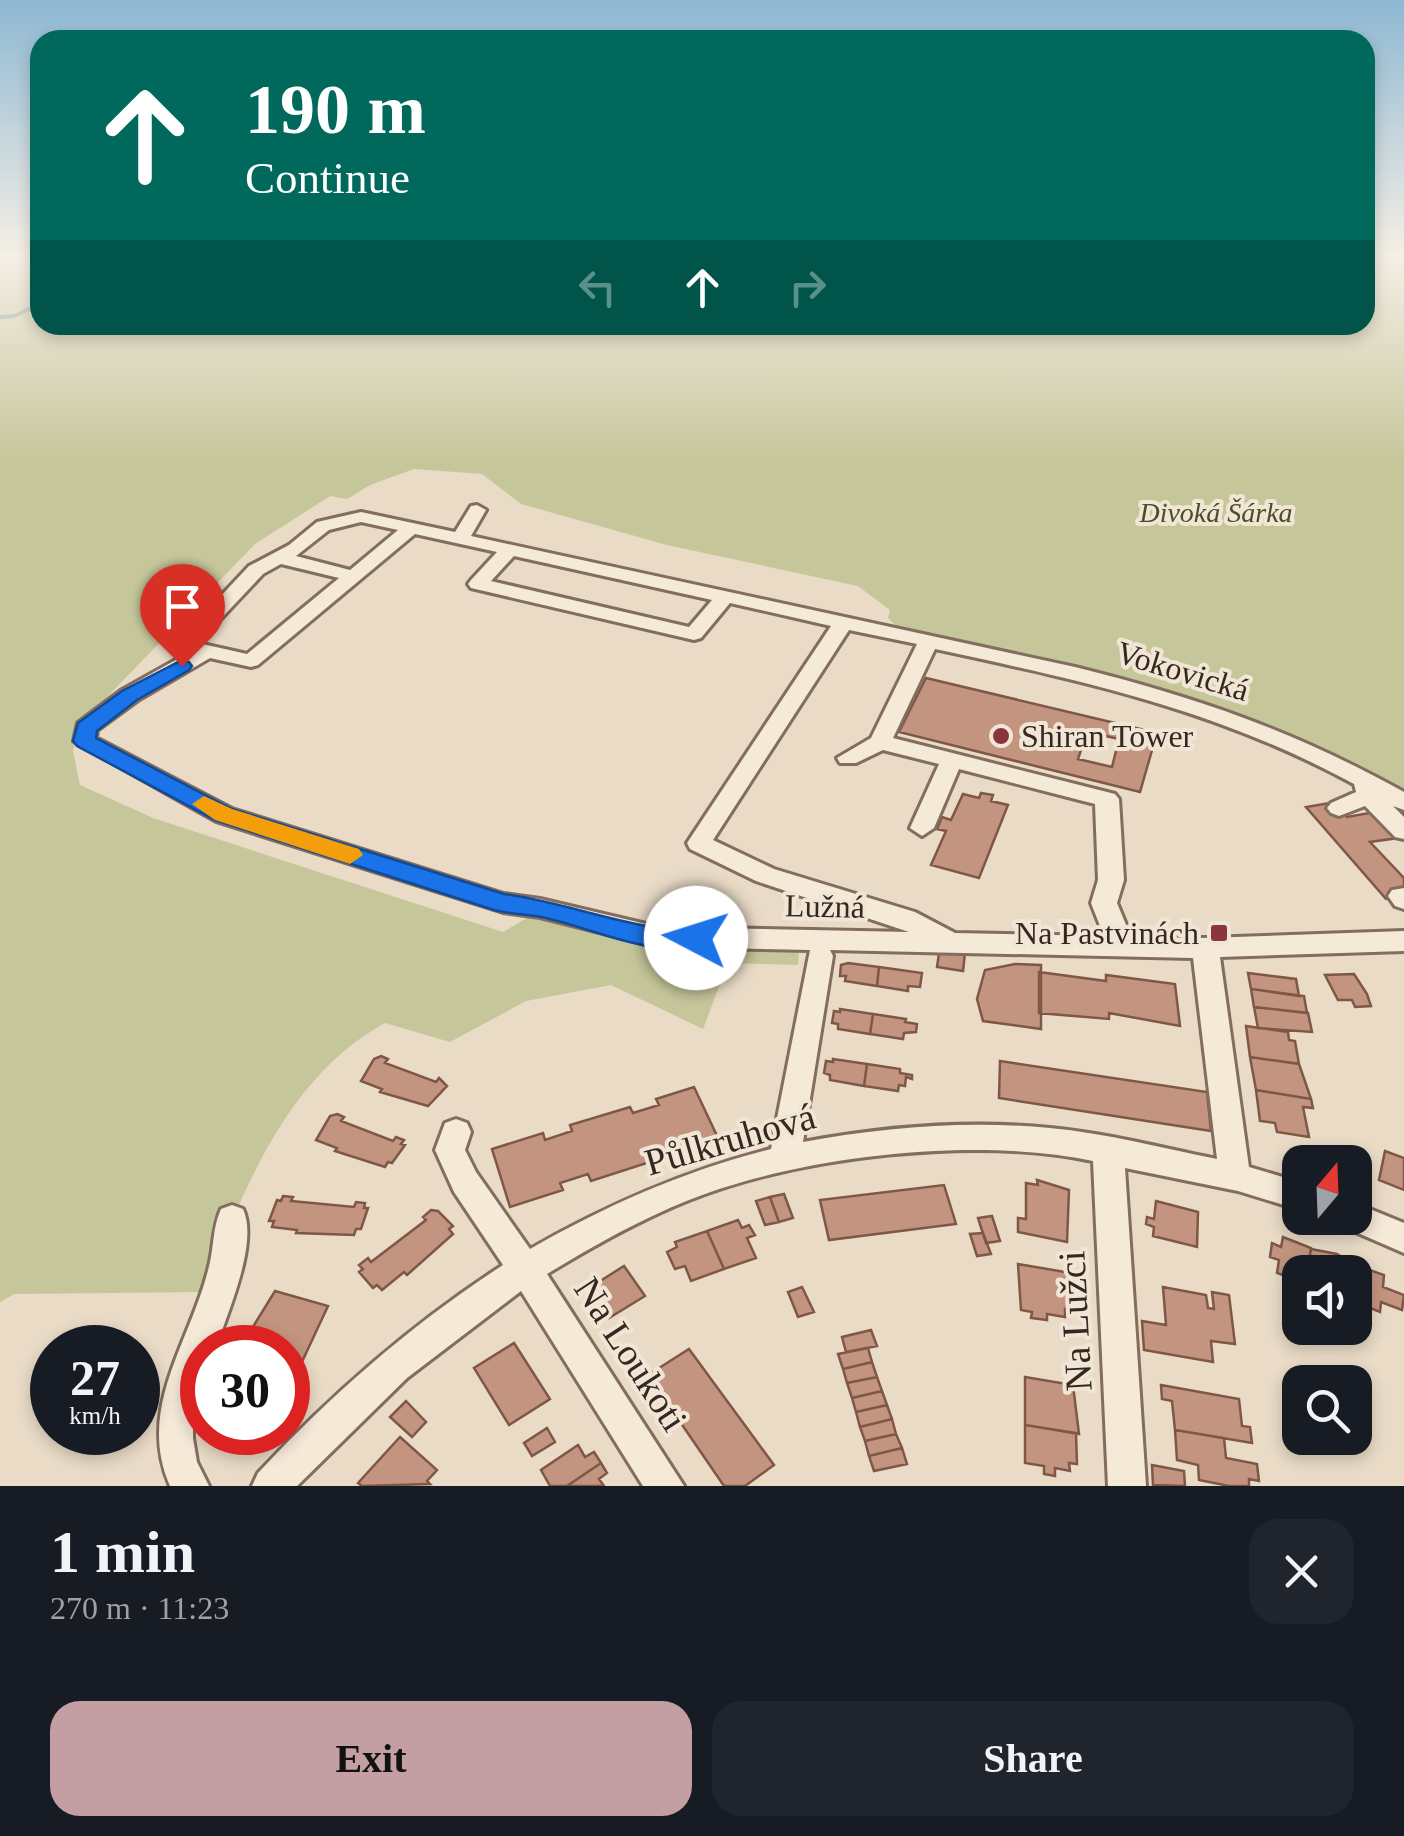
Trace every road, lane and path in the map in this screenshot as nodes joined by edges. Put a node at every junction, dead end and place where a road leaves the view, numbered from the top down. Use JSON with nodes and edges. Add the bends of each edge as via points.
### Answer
{"nodes":[{"id":1,"x":477,"y":510,"type":"dead end"},
{"id":2,"x":412,"y":528,"type":"junction"},
{"id":3,"x":461,"y":538,"type":"junction"},
{"id":4,"x":510,"y":548,"type":"junction"},
{"id":5,"x":279,"y":558,"type":"junction"},
{"id":6,"x":353,"y":576,"type":"junction"},
{"id":7,"x":725,"y":597,"type":"junction"},
{"id":8,"x":844,"y":622,"type":"junction"},
{"id":9,"x":928,"y":642,"type":"junction"},
{"id":10,"x":207,"y":652,"type":"junction"},
{"id":11,"x":880,"y":742,"type":"junction"},
{"id":12,"x":848,"y":758,"type":"dead end"},
{"id":13,"x":952,"y":760,"type":"junction"},
{"id":14,"x":1358,"y":800,"type":"junction"},
{"id":15,"x":1404,"y":802,"type":"edge"},
{"id":16,"x":922,"y":828,"type":"dead end"},
{"id":17,"x":1404,"y":831,"type":"edge"},
{"id":18,"x":1404,"y":941,"type":"edge"},
{"id":19,"x":953,"y":944,"type":"junction"},
{"id":20,"x":1122,"y":948,"type":"junction"},
{"id":21,"x":1205,"y":948,"type":"junction"},
{"id":22,"x":820,"y":956,"type":"dead end"},
{"id":23,"x":456,"y":1132,"type":"dead end"},
{"id":24,"x":1108,"y":1152,"type":"junction"},
{"id":25,"x":784,"y":1161,"type":"junction"},
{"id":26,"x":1235,"y":1177,"type":"junction"},
{"id":27,"x":1282,"y":1191,"type":"edge"},
{"id":28,"x":232,"y":1219,"type":"dead end"},
{"id":29,"x":1372,"y":1224,"type":"edge"},
{"id":30,"x":1404,"y":1238,"type":"edge"},
{"id":31,"x":526,"y":1268,"type":"junction"},
{"id":32,"x":190,"y":1486,"type":"edge"},
{"id":33,"x":271,"y":1486,"type":"edge"},
{"id":34,"x":665,"y":1486,"type":"edge"},
{"id":35,"x":1127,"y":1486,"type":"edge"}],
"edges":[{"from":1,"to":3,"type":"street"},
{"from":2,"to":3,"type":"street","name":"Vokovická"},
{"from":2,"to":5,"type":"street","name":"Vokovická","via":[[341,519]]},
{"from":2,"to":6,"type":"street"},
{"from":3,"to":4,"type":"street","name":"Vokovická"},
{"from":4,"to":7,"type":"street","name":"Vokovická"},
{"from":4,"to":7,"type":"street","via":[[478,584],[694,634]]},
{"from":5,"to":6,"type":"street"},
{"from":5,"to":10,"type":"street","name":"Vokovická","via":[[256,570],[184,646]]},
{"from":6,"to":10,"type":"street","via":[[251,661]]},
{"from":7,"to":8,"type":"street","name":"Vokovická"},
{"from":8,"to":9,"type":"street","name":"Vokovická"},
{"from":8,"to":19,"type":"street","via":[[699,843],[765,875],[906,920]]},
{"from":9,"to":11,"type":"street"},
{"from":9,"to":14,"type":"street","name":"Vokovická","via":[[1244,722]]},
{"from":10,"to":19,"type":"street","name":"Lužná","via":[[132,687],[86,728],[85,741],[224,815],[503,903],[659,938]]},
{"from":11,"to":12,"type":"street"},
{"from":11,"to":13,"type":"street"},
{"from":13,"to":16,"type":"street"},
{"from":13,"to":20,"type":"street","via":[[1107,800],[1111,880],[1104,903]]},
{"from":14,"to":15,"type":"street","name":"Vokovická"},
{"from":14,"to":17,"type":"street"},
{"from":18,"to":21,"type":"street","name":"Lužná"},
{"from":19,"to":20,"type":"street","name":"Lužná"},
{"from":20,"to":21,"type":"street","name":"Lužná"},
{"from":21,"to":26,"type":"street"},
{"from":22,"to":25,"type":"street"},
{"from":23,"to":31,"type":"street","name":"Na Loukoti","via":[[450,1150],[465,1182]]},
{"from":24,"to":25,"type":"street","name":"Půlkruhová","via":[[1046,1140],[948,1138],[853,1146]]},
{"from":24,"to":26,"type":"street","name":"Půlkruhová"},
{"from":24,"to":35,"type":"street","name":"Na Lužci"},
{"from":25,"to":31,"type":"street","name":"Půlkruhová","via":[[704,1181],[636,1208]]},
{"from":26,"to":27,"type":"street","name":"Půlkruhová"},
{"from":28,"to":32,"type":"street","via":[[226,1263],[175,1419],[179,1468]]},
{"from":29,"to":30,"type":"street"},
{"from":31,"to":33,"type":"street","name":"Půlkruhová","via":[[398,1365]]},
{"from":31,"to":34,"type":"street","name":"Na Loukoti"}]}
